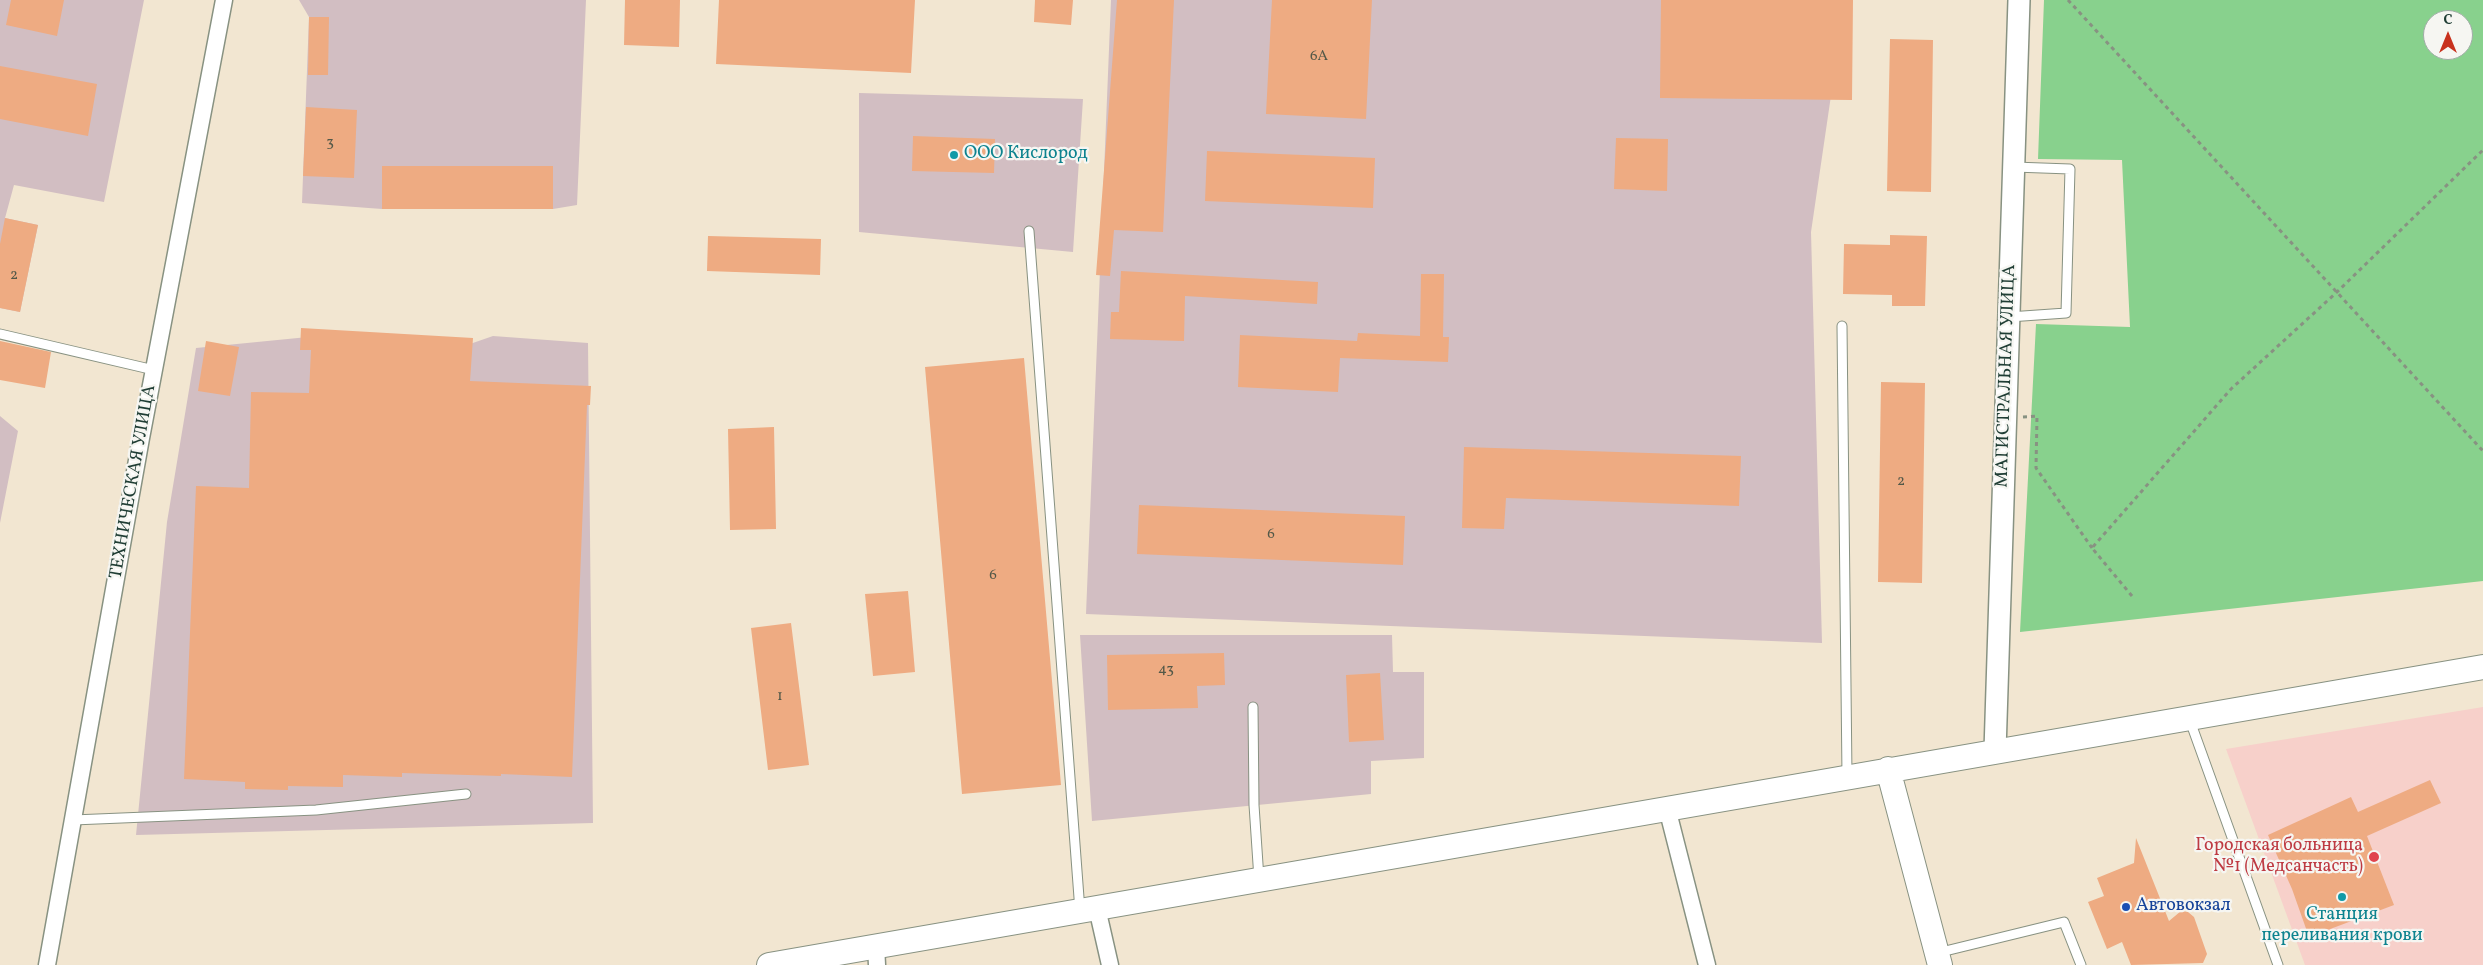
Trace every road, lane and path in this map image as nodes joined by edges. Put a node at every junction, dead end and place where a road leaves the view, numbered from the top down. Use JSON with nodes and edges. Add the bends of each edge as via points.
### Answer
{"nodes":[{"id":1,"x":224,"y":0,"type":"edge"},
{"id":2,"x":2019,"y":0,"type":"edge"},
{"id":3,"x":2068,"y":0,"type":"edge"},
{"id":4,"x":2483,"y":150,"type":"edge"},
{"id":5,"x":2014,"y":167,"type":"junction"},
{"id":6,"x":1029,"y":230,"type":"dead end"},
{"id":7,"x":2337,"y":292,"type":"junction"},
{"id":8,"x":2009,"y":317,"type":"junction"},
{"id":9,"x":1842,"y":326,"type":"dead end"},
{"id":10,"x":0,"y":334,"type":"edge"},
{"id":11,"x":154,"y":370,"type":"junction"},
{"id":12,"x":2005,"y":419,"type":"junction"},
{"id":13,"x":2483,"y":451,"type":"edge"},
{"id":14,"x":2092,"y":548,"type":"junction"},
{"id":15,"x":2132,"y":596,"type":"dead end"},
{"id":16,"x":2483,"y":667,"type":"edge"},
{"id":17,"x":1253,"y":707,"type":"dead end"},
{"id":18,"x":2189,"y":718,"type":"junction"},
{"id":19,"x":1995,"y":751,"type":"junction"},
{"id":20,"x":1888,"y":769,"type":"junction"},
{"id":21,"x":1848,"y":776,"type":"junction"},
{"id":22,"x":466,"y":794,"type":"dead end"},
{"id":23,"x":1667,"y":808,"type":"junction"},
{"id":24,"x":73,"y":820,"type":"junction"},
{"id":25,"x":1259,"y":879,"type":"junction"},
{"id":26,"x":1088,"y":909,"type":"junction"},
{"id":27,"x":877,"y":956,"type":"edge"},
{"id":28,"x":1939,"y":959,"type":"edge"},
{"id":29,"x":47,"y":965,"type":"edge"},
{"id":30,"x":769,"y":965,"type":"edge"},
{"id":31,"x":1110,"y":965,"type":"edge"},
{"id":32,"x":1707,"y":965,"type":"edge"},
{"id":33,"x":2081,"y":965,"type":"edge"},
{"id":34,"x":2278,"y":965,"type":"edge"}],
"edges":[{"from":1,"to":11,"type":"street","name":"ТЕХНИЧЕСКАЯ УЛИЦА"},
{"from":2,"to":5,"type":"street","name":"МАГИСТРАЛЬНАЯ УЛИЦА"},
{"from":3,"to":7,"type":"path"},
{"from":4,"to":7,"type":"path"},
{"from":5,"to":8,"type":"street","name":"МАГИСТРАЛЬНАЯ УЛИЦА"},
{"from":5,"to":8,"type":"lane","via":[[2070,168],[2066,312]]},
{"from":6,"to":26,"type":"lane"},
{"from":7,"to":13,"type":"path"},
{"from":7,"to":14,"type":"path","via":[[2231,389]]},
{"from":8,"to":12,"type":"street","name":"МАГИСТРАЛЬНАЯ УЛИЦА"},
{"from":9,"to":21,"type":"lane"},
{"from":10,"to":11,"type":"lane"},
{"from":11,"to":24,"type":"street","name":"ТЕХНИЧЕСКАЯ УЛИЦА"},
{"from":12,"to":14,"type":"path","via":[[2038,416],[2036,468]]},
{"from":12,"to":19,"type":"street","name":"МАГИСТРАЛЬНАЯ УЛИЦА"},
{"from":14,"to":15,"type":"path"},
{"from":16,"to":18,"type":"main road"},
{"from":17,"to":25,"type":"lane"},
{"from":18,"to":19,"type":"main road"},
{"from":18,"to":34,"type":"lane"},
{"from":19,"to":20,"type":"main road"},
{"from":20,"to":21,"type":"main road"},
{"from":20,"to":28,"type":"main road"},
{"from":21,"to":23,"type":"main road"},
{"from":22,"to":24,"type":"lane","via":[[316,810]]},
{"from":23,"to":25,"type":"main road"},
{"from":23,"to":32,"type":"street"},
{"from":24,"to":29,"type":"street","name":"ТЕХНИЧЕСКАЯ УЛИЦА"},
{"from":25,"to":26,"type":"main road"},
{"from":26,"to":27,"type":"main road"},
{"from":26,"to":31,"type":"street"},
{"from":27,"to":30,"type":"main road"},
{"from":28,"to":33,"type":"lane","via":[[2064,922]]}]}
